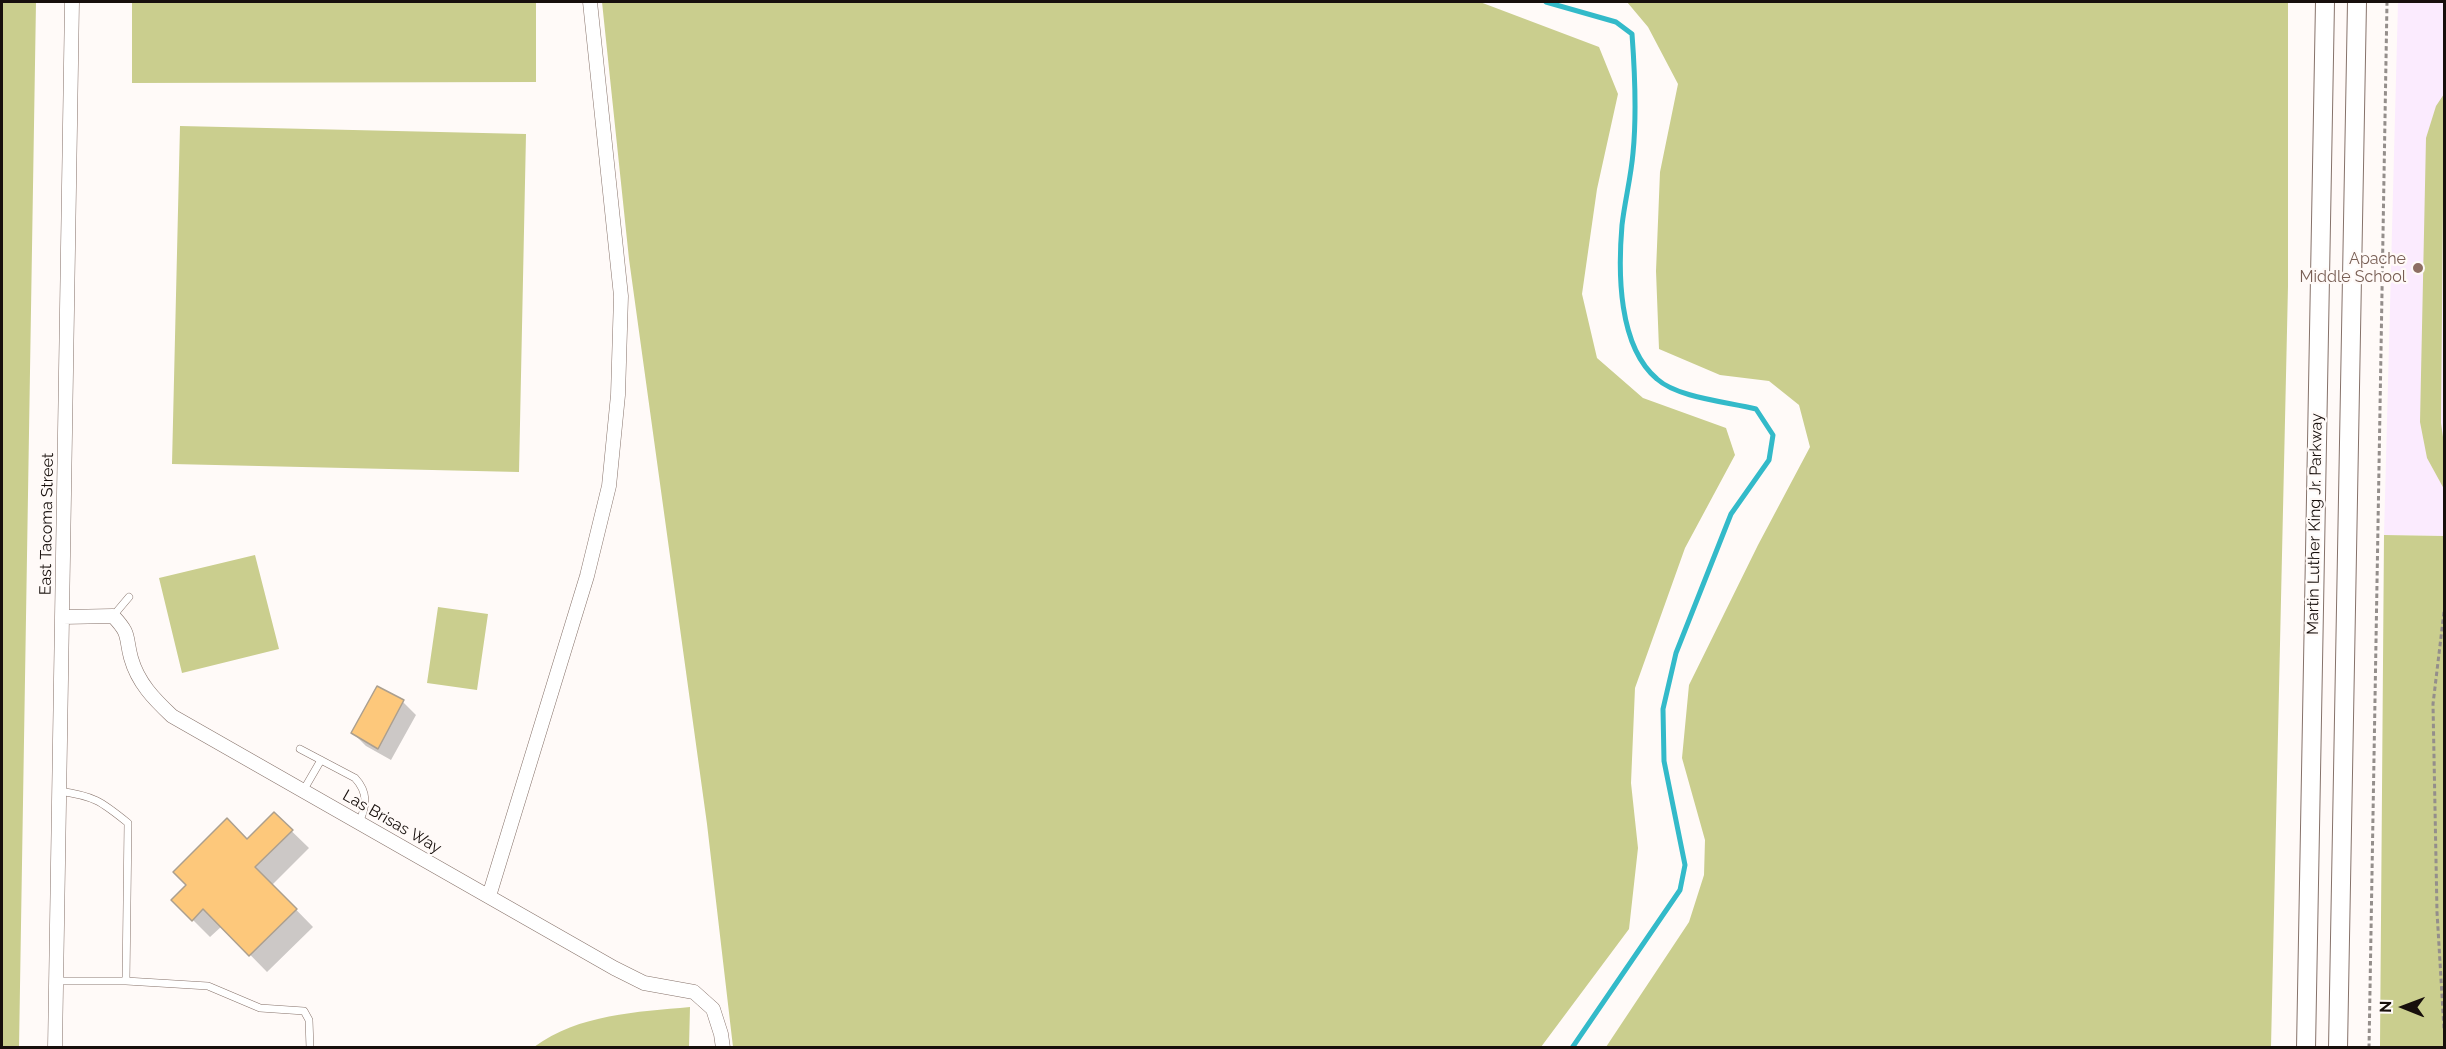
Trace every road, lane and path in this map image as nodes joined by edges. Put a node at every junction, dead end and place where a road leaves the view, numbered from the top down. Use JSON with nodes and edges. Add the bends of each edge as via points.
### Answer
{"nodes":[{"id":1,"x":72,"y":2,"type":"edge"},
{"id":2,"x":590,"y":2,"type":"edge"},
{"id":3,"x":2325,"y":2,"type":"edge"},
{"id":4,"x":2357,"y":2,"type":"edge"},
{"id":5,"x":2387,"y":2,"type":"edge"},
{"id":6,"x":129,"y":597,"type":"dead end"},
{"id":7,"x":2445,"y":612,"type":"edge"},
{"id":8,"x":113,"y":616,"type":"junction"},
{"id":9,"x":63,"y":617,"type":"junction"},
{"id":10,"x":300,"y":749,"type":"dead end"},
{"id":11,"x":321,"y":760,"type":"junction"},
{"id":12,"x":58,"y":790,"type":"junction"},
{"id":13,"x":303,"y":790,"type":"junction"},
{"id":14,"x":359,"y":822,"type":"junction"},
{"id":15,"x":489,"y":896,"type":"junction"},
{"id":16,"x":56,"y":981,"type":"junction"},
{"id":17,"x":126,"y":981,"type":"junction"},
{"id":18,"x":2445,"y":1029,"type":"edge"},
{"id":19,"x":55,"y":1047,"type":"edge"},
{"id":20,"x":310,"y":1047,"type":"edge"},
{"id":21,"x":723,"y":1047,"type":"edge"},
{"id":22,"x":2306,"y":1047,"type":"edge"},
{"id":23,"x":2338,"y":1047,"type":"edge"},
{"id":24,"x":2370,"y":1047,"type":"edge"}],
"edges":[{"from":1,"to":9,"type":"street","name":"East Tacoma Street"},
{"from":2,"to":15,"type":"street","via":[[621,296],[618,395],[609,486],[587,576]]},
{"from":3,"to":22,"type":"street","name":"Martin Luther King Jr. Parkway"},
{"from":4,"to":23,"type":"street","name":"Martin Luther King Jr. Parkway"},
{"from":5,"to":24,"type":"path"},
{"from":6,"to":8,"type":"lane"},
{"from":7,"to":18,"type":"path","via":[[2433,704],[2437,912]]},
{"from":8,"to":9,"type":"street"},
{"from":8,"to":13,"type":"street","name":"Las Brisas Way","via":[[126,630],[132,660],[147,692],[172,716]]},
{"from":9,"to":12,"type":"street","name":"East Tacoma Street"},
{"from":10,"to":11,"type":"lane"},
{"from":11,"to":13,"type":"lane"},
{"from":11,"to":14,"type":"lane","via":[[361,785],[366,803]]},
{"from":12,"to":16,"type":"street","name":"East Tacoma Street"},
{"from":12,"to":17,"type":"lane","via":[[101,801],[128,823]]},
{"from":13,"to":14,"type":"street","name":"Las Brisas Way"},
{"from":14,"to":15,"type":"street","name":"Las Brisas Way"},
{"from":15,"to":21,"type":"street","name":"Las Brisas Way","via":[[644,983],[694,992],[713,1009]]},
{"from":16,"to":17,"type":"lane"},
{"from":16,"to":19,"type":"street","name":"East Tacoma Street"},
{"from":17,"to":20,"type":"lane","via":[[208,986],[260,1008],[304,1011],[309,1020]]}]}
